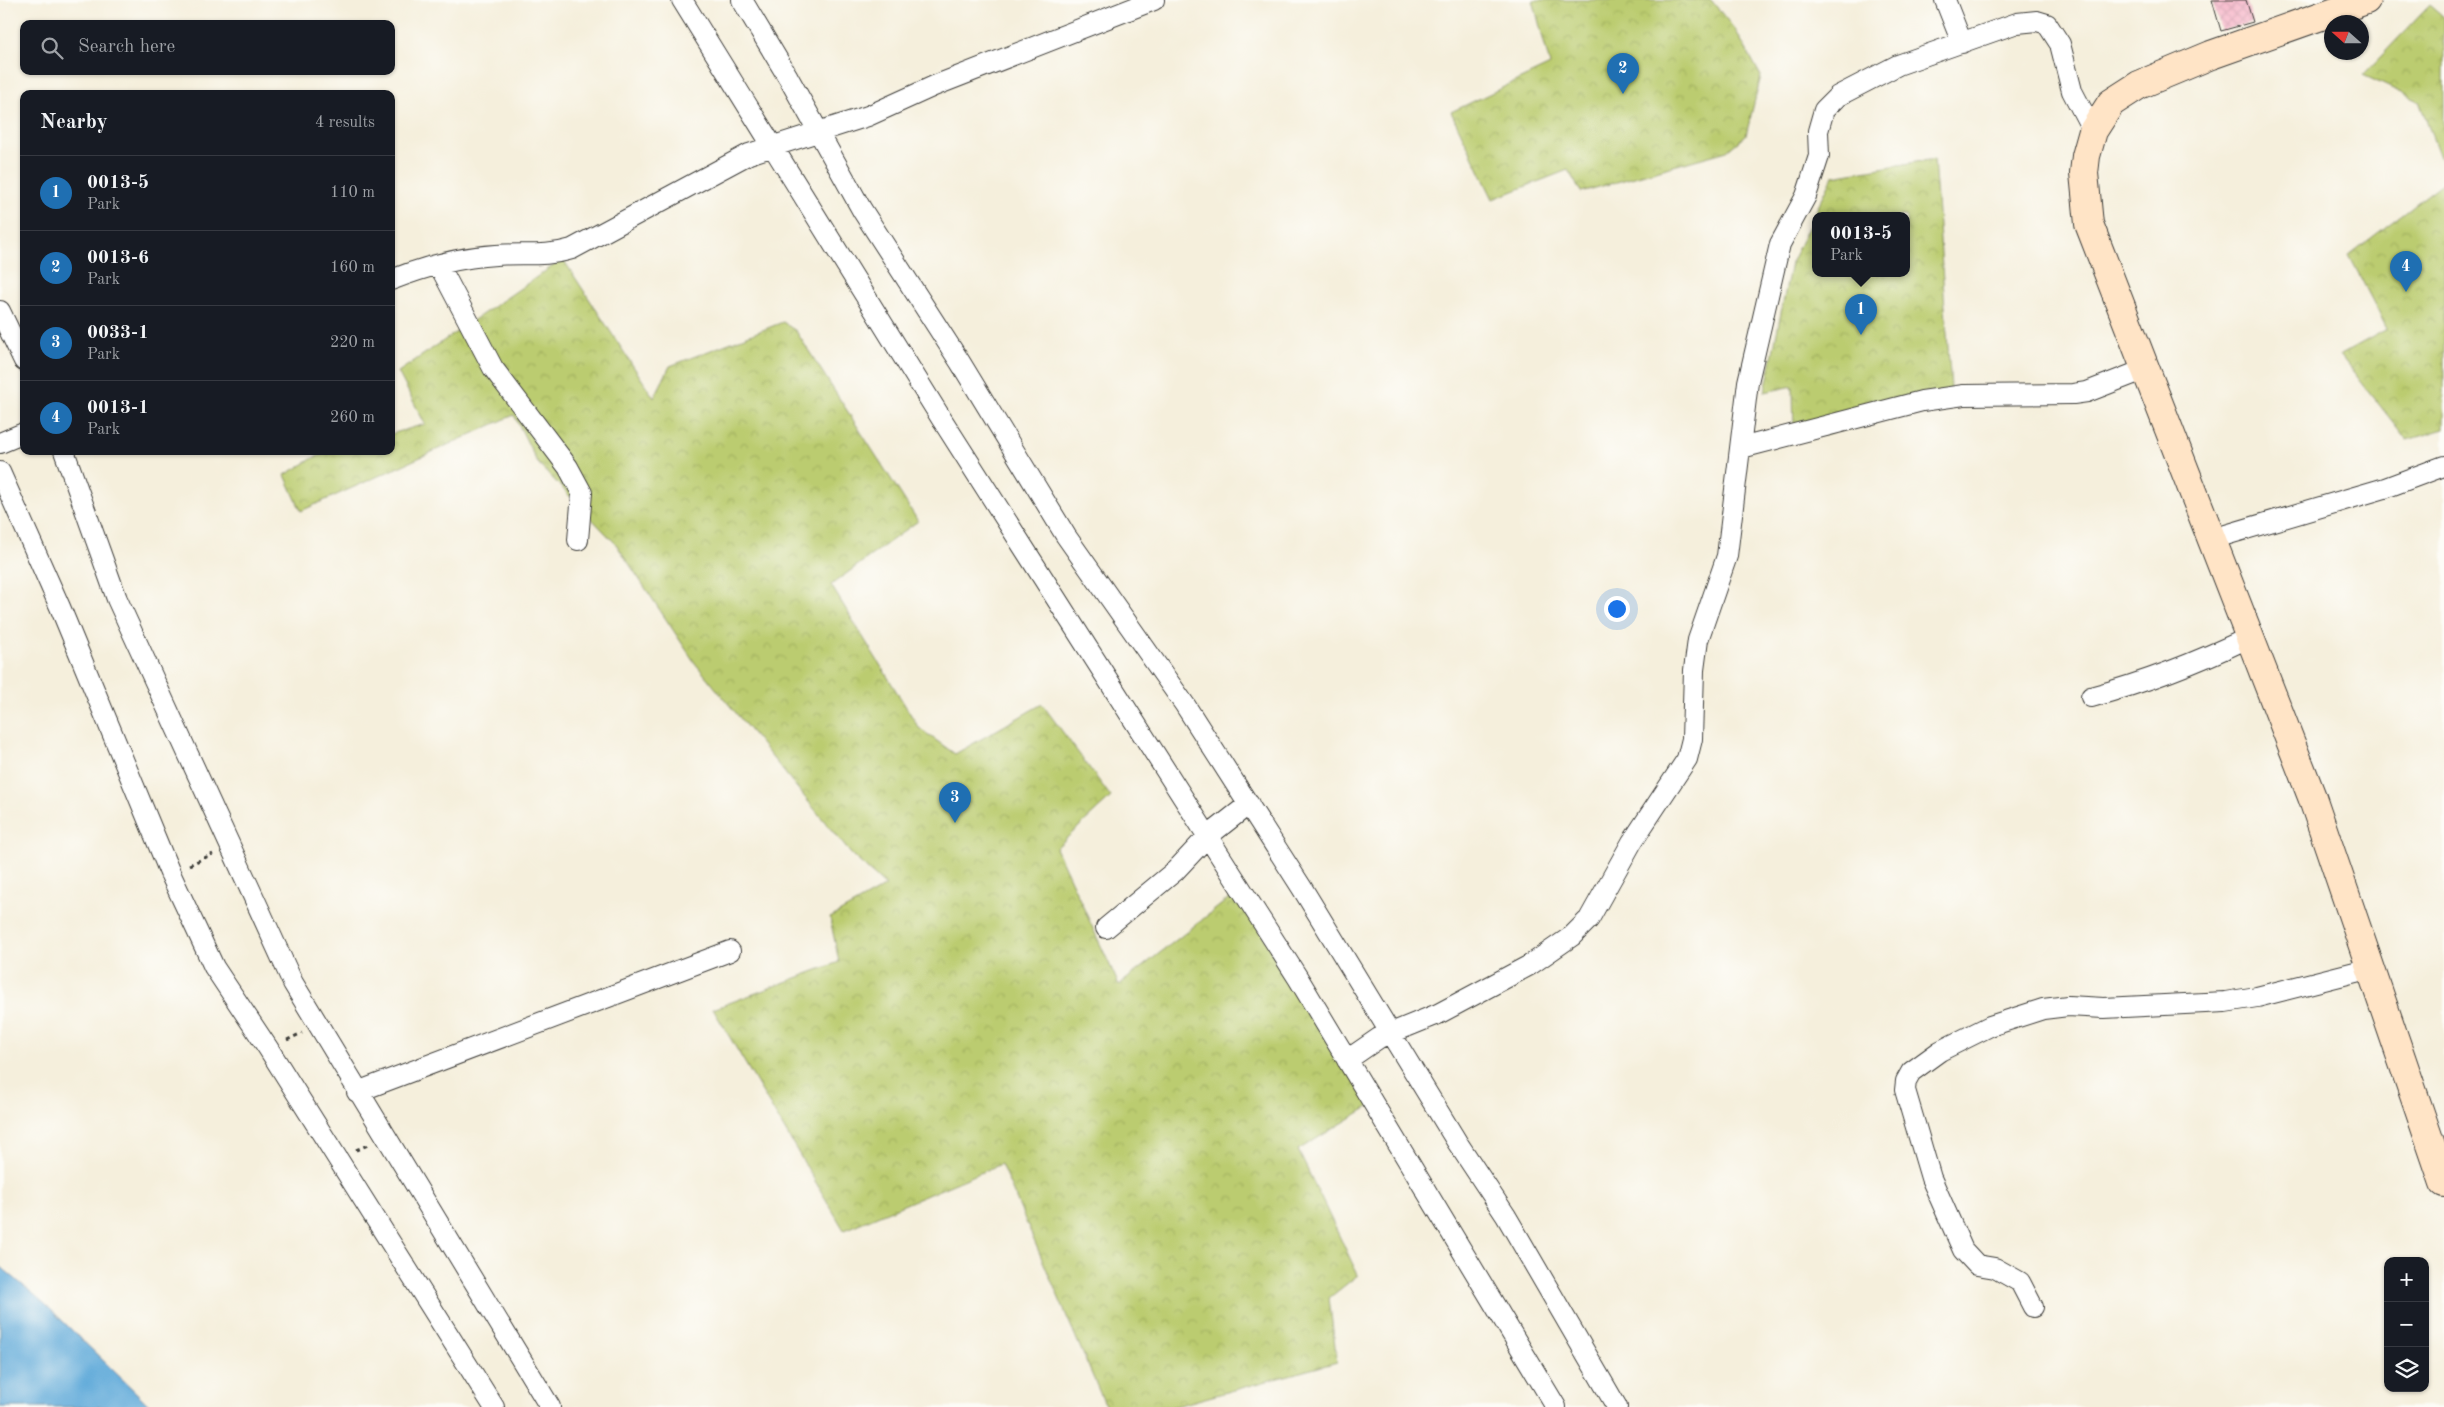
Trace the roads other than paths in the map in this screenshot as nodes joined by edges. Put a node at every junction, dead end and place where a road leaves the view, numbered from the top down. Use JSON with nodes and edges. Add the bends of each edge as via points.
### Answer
{"nodes":[{"id":1,"x":682,"y":0,"type":"edge"},
{"id":2,"x":742,"y":0,"type":"edge"},
{"id":3,"x":1154,"y":0,"type":"edge"},
{"id":4,"x":1945,"y":0,"type":"edge"},
{"id":5,"x":2366,"y":0,"type":"edge"},
{"id":6,"x":1962,"y":43,"type":"junction"},
{"id":7,"x":2093,"y":131,"type":"junction"},
{"id":8,"x":818,"y":132,"type":"junction"},
{"id":9,"x":771,"y":146,"type":"junction"},
{"id":10,"x":439,"y":265,"type":"junction"},
{"id":11,"x":395,"y":278,"type":"edge"},
{"id":12,"x":0,"y":311,"type":"edge"},
{"id":13,"x":20,"y":353,"type":"edge"},
{"id":14,"x":2146,"y":369,"type":"junction"},
{"id":15,"x":20,"y":435,"type":"edge"},
{"id":16,"x":2,"y":442,"type":"edge"},
{"id":17,"x":1741,"y":448,"type":"junction"},
{"id":18,"x":65,"y":455,"type":"edge"},
{"id":19,"x":2444,"y":466,"type":"edge"},
{"id":20,"x":0,"y":472,"type":"edge"},
{"id":21,"x":2212,"y":539,"type":"junction"},
{"id":22,"x":578,"y":540,"type":"dead end"},
{"id":23,"x":2250,"y":637,"type":"junction"},
{"id":24,"x":2091,"y":697,"type":"dead end"},
{"id":25,"x":1249,"y":804,"type":"junction"},
{"id":26,"x":1207,"y":837,"type":"junction"},
{"id":27,"x":1106,"y":928,"type":"dead end"},
{"id":28,"x":730,"y":951,"type":"dead end"},
{"id":29,"x":2370,"y":968,"type":"junction"},
{"id":30,"x":1385,"y":1036,"type":"junction"},
{"id":31,"x":1351,"y":1057,"type":"junction"},
{"id":32,"x":357,"y":1092,"type":"junction"},
{"id":33,"x":2444,"y":1183,"type":"edge"},
{"id":34,"x":2033,"y":1307,"type":"dead end"},
{"id":35,"x":494,"y":1407,"type":"edge"},
{"id":36,"x":550,"y":1407,"type":"edge"},
{"id":37,"x":1556,"y":1407,"type":"edge"},
{"id":38,"x":1617,"y":1407,"type":"edge"}],
"edges":[{"from":1,"to":9,"type":"street"},
{"from":2,"to":8,"type":"street"},
{"from":3,"to":8,"type":"street","via":[[934,86],[868,116]]},
{"from":4,"to":6,"type":"street"},
{"from":5,"to":7,"type":"main road","via":[[2211,55],[2139,85],[2111,103]]},
{"from":6,"to":7,"type":"street","via":[[2017,23],[2037,21],[2047,24],[2060,44],[2072,91]]},
{"from":6,"to":17,"type":"street","via":[[1898,65],[1838,96],[1824,110],[1818,131],[1819,156],[1806,196],[1780,244],[1748,382]]},
{"from":7,"to":14,"type":"main road","via":[[2084,173],[2089,224]]},
{"from":8,"to":9,"type":"street"},
{"from":8,"to":25,"type":"street","via":[[862,210],[1066,536],[1185,705]]},
{"from":9,"to":10,"type":"street","via":[[728,164],[572,249],[544,255],[495,255]]},
{"from":9,"to":26,"type":"street"},
{"from":10,"to":11,"type":"street"},
{"from":10,"to":22,"type":"street","via":[[493,368],[568,466],[582,493]]},
{"from":12,"to":13,"type":"street"},
{"from":14,"to":17,"type":"street","via":[[2093,390],[2073,394],[1964,395],[1922,401]]},
{"from":14,"to":21,"type":"main road"},
{"from":15,"to":16,"type":"street"},
{"from":17,"to":30,"type":"street","via":[[1727,556],[1698,640],[1692,739],[1687,759],[1632,842],[1590,919],[1572,936],[1522,970],[1438,1014]]},
{"from":18,"to":32,"type":"street","via":[[116,599],[269,934],[293,983]]},
{"from":19,"to":21,"type":"street","via":[[2385,488]]},
{"from":20,"to":35,"type":"street","via":[[170,873],[214,967]]},
{"from":21,"to":23,"type":"main road"},
{"from":23,"to":24,"type":"street","via":[[2205,659],[2137,685]]},
{"from":23,"to":29,"type":"main road","via":[[2312,797]]},
{"from":25,"to":26,"type":"street"},
{"from":25,"to":30,"type":"street"},
{"from":26,"to":27,"type":"street","via":[[1174,871]]},
{"from":26,"to":31,"type":"street"},
{"from":28,"to":32,"type":"street"},
{"from":29,"to":33,"type":"main road"},
{"from":29,"to":34,"type":"street","via":[[2225,1002],[2043,1009],[1990,1026],[1940,1051],[1911,1072],[1905,1090],[1931,1178],[1963,1250],[1977,1265],[1995,1268],[2020,1282]]},
{"from":30,"to":31,"type":"street"},
{"from":30,"to":38,"type":"street","via":[[1506,1216]]},
{"from":31,"to":37,"type":"street"},
{"from":32,"to":36,"type":"street"}]}
